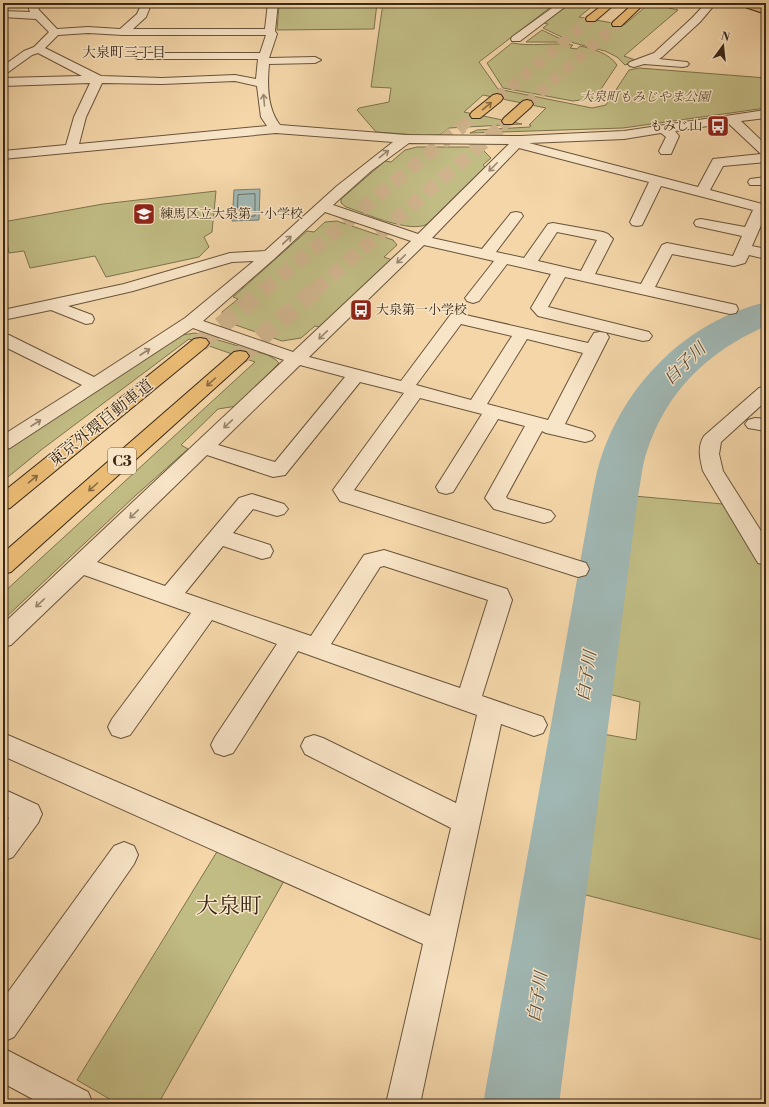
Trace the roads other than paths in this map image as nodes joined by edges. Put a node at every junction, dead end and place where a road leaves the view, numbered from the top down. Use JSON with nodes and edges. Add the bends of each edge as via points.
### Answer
{"nodes":[{"id":1,"x":32,"y":3,"type":"edge"},
{"id":2,"x":273,"y":3,"type":"edge"},
{"id":3,"x":565,"y":3,"type":"edge"},
{"id":4,"x":611,"y":3,"type":"edge"},
{"id":5,"x":640,"y":3,"type":"edge"},
{"id":6,"x":711,"y":3,"type":"edge"},
{"id":7,"x":743,"y":3,"type":"edge"},
{"id":8,"x":147,"y":4,"type":"edge"},
{"id":9,"x":194,"y":4,"type":"edge"},
{"id":10,"x":766,"y":12,"type":"edge"},
{"id":11,"x":3,"y":14,"type":"edge"},
{"id":12,"x":38,"y":16,"type":"junction"},
{"id":13,"x":591,"y":19,"type":"tunnel mouth"},
{"id":14,"x":195,"y":22,"type":"dead end"},
{"id":15,"x":617,"y":24,"type":"tunnel mouth"},
{"id":16,"x":54,"y":32,"type":"junction"},
{"id":17,"x":123,"y":32,"type":"junction"},
{"id":18,"x":270,"y":32,"type":"junction"},
{"id":19,"x":160,"y":33,"type":"junction"},
{"id":20,"x":191,"y":33,"type":"junction"},
{"id":21,"x":516,"y":39,"type":"dead end"},
{"id":22,"x":38,"y":49,"type":"junction"},
{"id":23,"x":264,"y":58,"type":"junction"},
{"id":24,"x":315,"y":60,"type":"dead end"},
{"id":25,"x":646,"y":60,"type":"junction"},
{"id":26,"x":132,"y":61,"type":"junction"},
{"id":27,"x":634,"y":64,"type":"dead end"},
{"id":28,"x":683,"y":64,"type":"dead end"},
{"id":29,"x":3,"y":71,"type":"edge"},
{"id":30,"x":98,"y":79,"type":"junction"},
{"id":31,"x":113,"y":80,"type":"junction"},
{"id":32,"x":3,"y":82,"type":"edge"},
{"id":33,"x":263,"y":84,"type":"junction"},
{"id":34,"x":497,"y":98,"type":"tunnel mouth"},
{"id":35,"x":527,"y":104,"type":"tunnel mouth"},
{"id":36,"x":766,"y":114,"type":"edge"},
{"id":37,"x":476,"y":115,"type":"tunnel mouth"},
{"id":38,"x":731,"y":120,"type":"junction"},
{"id":39,"x":508,"y":121,"type":"tunnel mouth"},
{"id":40,"x":276,"y":129,"type":"junction"},
{"id":41,"x":664,"y":130,"type":"junction"},
{"id":42,"x":406,"y":139,"type":"junction"},
{"id":43,"x":518,"y":142,"type":"junction"},
{"id":44,"x":764,"y":148,"type":"edge"},
{"id":45,"x":71,"y":149,"type":"junction"},
{"id":46,"x":666,"y":151,"type":"dead end"},
{"id":47,"x":3,"y":155,"type":"edge"},
{"id":48,"x":766,"y":158,"type":"edge"},
{"id":49,"x":657,"y":180,"type":"junction"},
{"id":50,"x":702,"y":192,"type":"junction"},
{"id":51,"x":324,"y":206,"type":"junction"},
{"id":52,"x":763,"y":209,"type":"edge"},
{"id":53,"x":516,"y":216,"type":"dead end"},
{"id":54,"x":637,"y":222,"type":"dead end"},
{"id":55,"x":701,"y":223,"type":"dead end"},
{"id":56,"x":751,"y":233,"type":"junction"},
{"id":57,"x":421,"y":240,"type":"junction"},
{"id":58,"x":744,"y":249,"type":"junction"},
{"id":59,"x":486,"y":254,"type":"junction"},
{"id":60,"x":766,"y":254,"type":"edge"},
{"id":61,"x":269,"y":256,"type":"junction"},
{"id":62,"x":504,"y":258,"type":"junction"},
{"id":63,"x":528,"y":264,"type":"junction"},
{"id":64,"x":561,"y":271,"type":"junction"},
{"id":65,"x":586,"y":276,"type":"junction"},
{"id":66,"x":646,"y":290,"type":"junction"},
{"id":67,"x":473,"y":298,"type":"dead end"},
{"id":68,"x":55,"y":303,"type":"junction"},
{"id":69,"x":730,"y":308,"type":"dead end"},
{"id":70,"x":3,"y":315,"type":"edge"},
{"id":71,"x":86,"y":319,"type":"dead end"},
{"id":72,"x":191,"y":322,"type":"junction"},
{"id":73,"x":605,"y":327,"type":"junction"},
{"id":74,"x":522,"y":333,"type":"junction"},
{"id":75,"x":643,"y":336,"type":"dead end"},
{"id":76,"x":3,"y":339,"type":"edge"},
{"id":77,"x":200,"y":343,"type":"tunnel mouth"},
{"id":78,"x":594,"y":350,"type":"junction"},
{"id":79,"x":240,"y":356,"type":"tunnel mouth"},
{"id":80,"x":297,"y":359,"type":"junction"},
{"id":81,"x":356,"y":375,"type":"junction"},
{"id":82,"x":95,"y":384,"type":"junction"},
{"id":83,"x":410,"y":390,"type":"junction"},
{"id":84,"x":766,"y":392,"type":"edge"},
{"id":85,"x":484,"y":410,"type":"junction"},
{"id":86,"x":545,"y":426,"type":"junction"},
{"id":87,"x":585,"y":436,"type":"dead end"},
{"id":88,"x":3,"y":444,"type":"edge"},
{"id":89,"x":203,"y":447,"type":"junction"},
{"id":90,"x":446,"y":487,"type":"dead end"},
{"id":91,"x":3,"y":504,"type":"edge"},
{"id":92,"x":277,"y":509,"type":"dead end"},
{"id":93,"x":544,"y":516,"type":"dead end"},
{"id":94,"x":219,"y":536,"type":"junction"},
{"id":95,"x":262,"y":551,"type":"dead end"},
{"id":96,"x":766,"y":557,"type":"edge"},
{"id":97,"x":81,"y":565,"type":"junction"},
{"id":98,"x":3,"y":566,"type":"edge"},
{"id":99,"x":578,"y":569,"type":"dead end"},
{"id":100,"x":170,"y":596,"type":"junction"},
{"id":101,"x":207,"y":609,"type":"junction"},
{"id":102,"x":3,"y":638,"type":"edge"},
{"id":103,"x":293,"y":640,"type":"junction"},
{"id":104,"x":316,"y":648,"type":"junction"},
{"id":105,"x":479,"y":705,"type":"junction"},
{"id":106,"x":534,"y":725,"type":"dead end"},
{"id":107,"x":121,"y":727,"type":"dead end"},
{"id":108,"x":3,"y":744,"type":"edge"},
{"id":109,"x":224,"y":745,"type":"dead end"},
{"id":110,"x":314,"y":746,"type":"dead end"},
{"id":111,"x":3,"y":801,"type":"edge"},
{"id":112,"x":466,"y":822,"type":"junction"},
{"id":113,"x":3,"y":848,"type":"edge"},
{"id":114,"x":124,"y":855,"type":"dead end"},
{"id":115,"x":441,"y":936,"type":"junction"},
{"id":116,"x":3,"y":1026,"type":"edge"},
{"id":117,"x":3,"y":1065,"type":"edge"},
{"id":118,"x":76,"y":1104,"type":"edge"},
{"id":119,"x":403,"y":1104,"type":"edge"}],
"edges":[{"from":1,"to":12,"type":"street"},
{"from":2,"to":18,"type":"street"},
{"from":3,"to":21,"type":"street"},
{"from":4,"to":13,"type":"main road"},
{"from":5,"to":15,"type":"main road"},
{"from":6,"to":25,"type":"street","via":[[662,51]]},
{"from":7,"to":10,"type":"main road"},
{"from":8,"to":9,"type":"street"},
{"from":8,"to":17,"type":"street","via":[[142,15]]},
{"from":11,"to":12,"type":"street"},
{"from":12,"to":16,"type":"street"},
{"from":14,"to":20,"type":"street"},
{"from":16,"to":17,"type":"street"},
{"from":16,"to":22,"type":"street"},
{"from":17,"to":19,"type":"street"},
{"from":18,"to":20,"type":"street"},
{"from":18,"to":23,"type":"street","via":[[272,34]]},
{"from":19,"to":20,"type":"street"},
{"from":19,"to":26,"type":"street"},
{"from":22,"to":29,"type":"street"},
{"from":22,"to":30,"type":"street"},
{"from":23,"to":24,"type":"street"},
{"from":23,"to":26,"type":"street"},
{"from":23,"to":33,"type":"street"},
{"from":25,"to":27,"type":"street"},
{"from":25,"to":28,"type":"street"},
{"from":26,"to":31,"type":"street"},
{"from":30,"to":31,"type":"street"},
{"from":30,"to":32,"type":"street"},
{"from":30,"to":45,"type":"street","via":[[80,117]]},
{"from":31,"to":33,"type":"street","via":[[235,78]]},
{"from":40,"to":33,"type":"street","one_way":true,"via":[[265,108]]},
{"from":37,"to":34,"type":"main road","one_way":true},
{"from":35,"to":39,"type":"main road"},
{"from":36,"to":38,"type":"street"},
{"from":38,"to":41,"type":"street"},
{"from":38,"to":44,"type":"street"},
{"from":40,"to":42,"type":"street"},
{"from":40,"to":45,"type":"street","via":[[251,138]]},
{"from":41,"to":43,"type":"street"},
{"from":41,"to":46,"type":"street","via":[[673,136]]},
{"from":42,"to":43,"type":"street"},
{"from":51,"to":42,"type":"street","one_way":true},
{"from":43,"to":49,"type":"street"},
{"from":43,"to":57,"type":"street","one_way":true},
{"from":45,"to":47,"type":"street"},
{"from":48,"to":50,"type":"street","via":[[718,162]]},
{"from":49,"to":50,"type":"street"},
{"from":49,"to":54,"type":"street"},
{"from":50,"to":52,"type":"street"},
{"from":51,"to":57,"type":"street"},
{"from":61,"to":51,"type":"street","one_way":true},
{"from":52,"to":56,"type":"street"},
{"from":53,"to":59,"type":"street"},
{"from":55,"to":56,"type":"street"},
{"from":56,"to":58,"type":"street"},
{"from":57,"to":59,"type":"street"},
{"from":57,"to":80,"type":"street","one_way":true},
{"from":58,"to":60,"type":"street"},
{"from":58,"to":66,"type":"street","via":[[740,260],[737,261],[667,248]]},
{"from":59,"to":62,"type":"street"},
{"from":61,"to":68,"type":"street","via":[[230,258],[127,288]]},
{"from":61,"to":72,"type":"street"},
{"from":62,"to":63,"type":"street"},
{"from":62,"to":67,"type":"street"},
{"from":63,"to":64,"type":"street"},
{"from":63,"to":65,"type":"street","via":[[553,227],[603,237],[605,239]]},
{"from":64,"to":65,"type":"street"},
{"from":64,"to":73,"type":"street","via":[[539,308],[544,312]]},
{"from":65,"to":66,"type":"street"},
{"from":66,"to":69,"type":"street"},
{"from":68,"to":70,"type":"street"},
{"from":68,"to":71,"type":"street","via":[[57,307]]},
{"from":72,"to":80,"type":"street"},
{"from":82,"to":72,"type":"street","one_way":true},
{"from":73,"to":75,"type":"street"},
{"from":73,"to":78,"type":"street"},
{"from":74,"to":78,"type":"street"},
{"from":74,"to":83,"type":"street","via":[[457,318]]},
{"from":74,"to":85,"type":"street"},
{"from":76,"to":82,"type":"street"},
{"from":91,"to":77,"type":"main road","name":"東京外環自動車道","number":"C3","one_way":true},
{"from":78,"to":86,"type":"street"},
{"from":79,"to":98,"type":"main road","number":"C3","one_way":true},
{"from":80,"to":81,"type":"street"},
{"from":80,"to":89,"type":"street","one_way":true},
{"from":81,"to":83,"type":"street"},
{"from":81,"to":89,"type":"street","via":[[278,470]]},
{"from":88,"to":82,"type":"street","one_way":true},
{"from":83,"to":85,"type":"street"},
{"from":83,"to":99,"type":"street","via":[[343,490],[344,493]]},
{"from":84,"to":96,"type":"street","via":[[711,440],[709,454],[713,471]]},
{"from":85,"to":86,"type":"street"},
{"from":85,"to":90,"type":"street"},
{"from":86,"to":87,"type":"street"},
{"from":86,"to":93,"type":"street","via":[[495,498],[501,504]]},
{"from":89,"to":97,"type":"street","one_way":true},
{"from":92,"to":94,"type":"street","via":[[248,501]]},
{"from":94,"to":95,"type":"street"},
{"from":94,"to":100,"type":"street"},
{"from":97,"to":100,"type":"street"},
{"from":97,"to":102,"type":"street","one_way":true},
{"from":100,"to":101,"type":"street"},
{"from":101,"to":103,"type":"street"},
{"from":101,"to":107,"type":"street"},
{"from":103,"to":104,"type":"street"},
{"from":103,"to":109,"type":"street"},
{"from":104,"to":105,"type":"street"},
{"from":104,"to":105,"type":"street","via":[[372,561],[384,558],[496,594],[500,600]]},
{"from":105,"to":106,"type":"street"},
{"from":105,"to":112,"type":"street"},
{"from":108,"to":115,"type":"street"},
{"from":110,"to":112,"type":"street"},
{"from":111,"to":113,"type":"street","via":[[28,814]]},
{"from":112,"to":115,"type":"street"},
{"from":114,"to":116,"type":"street"},
{"from":115,"to":119,"type":"street"},
{"from":117,"to":118,"type":"street"}]}
